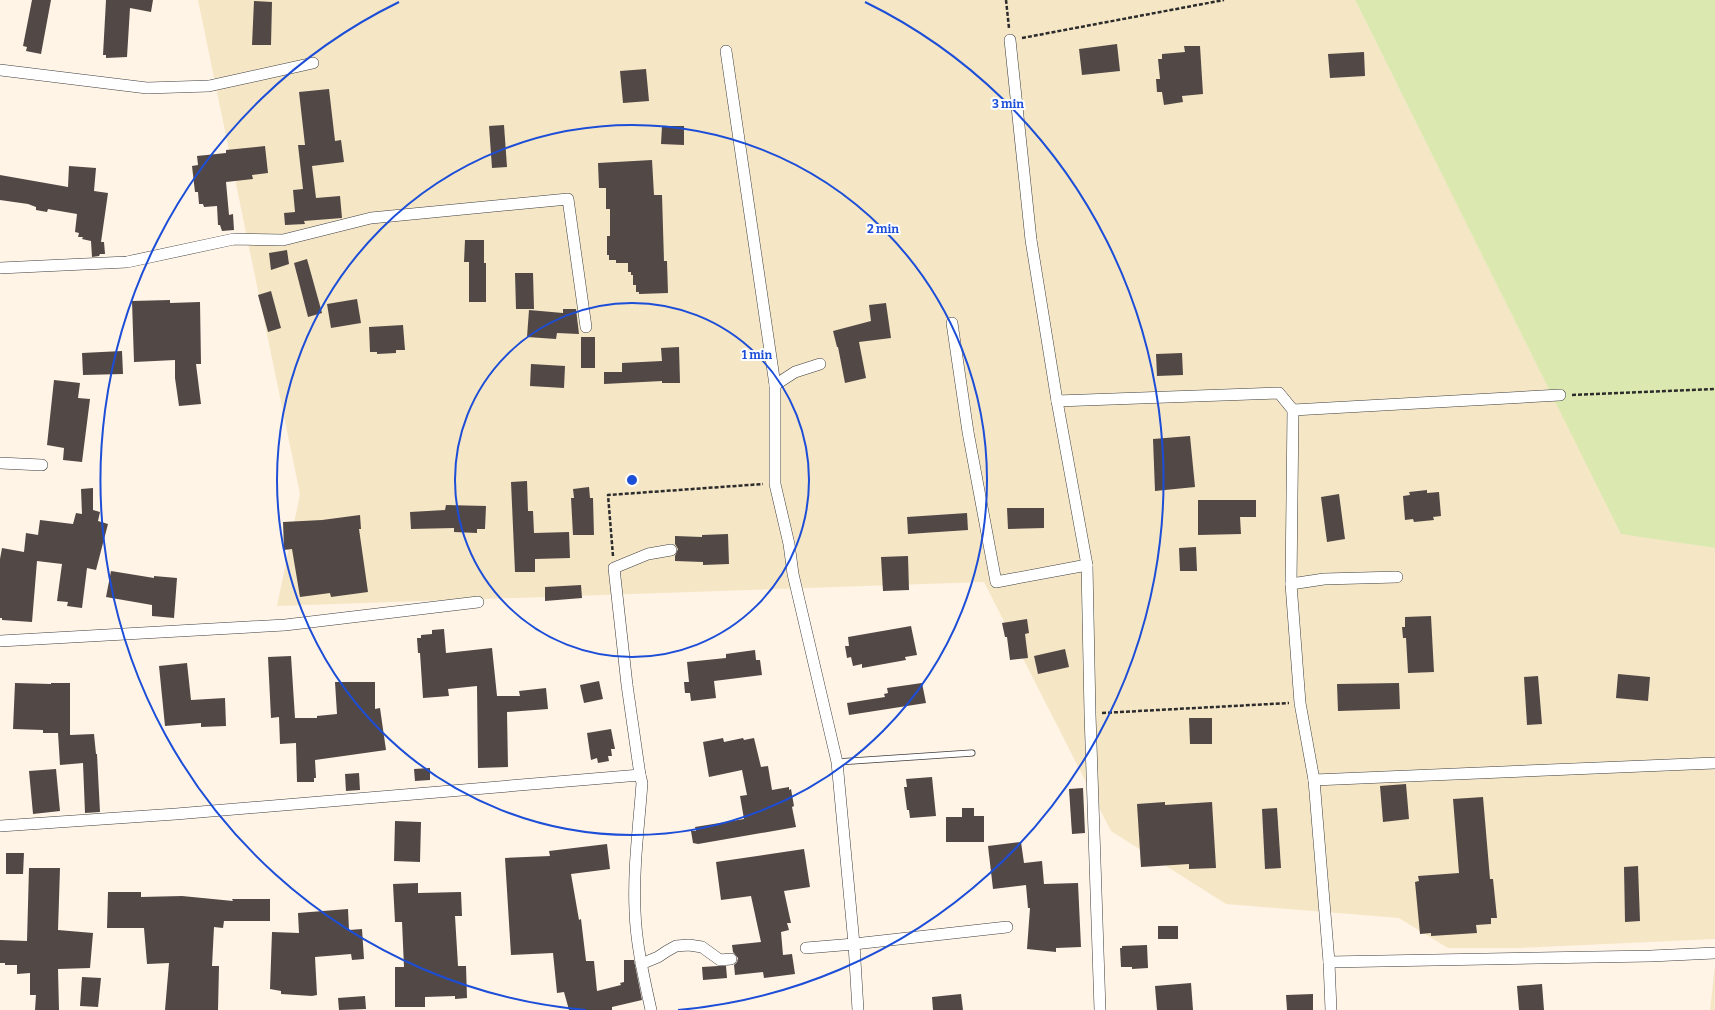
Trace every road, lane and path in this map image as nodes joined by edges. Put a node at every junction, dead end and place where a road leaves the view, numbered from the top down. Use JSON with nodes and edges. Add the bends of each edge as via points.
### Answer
{"nodes":[{"id":1,"x":1006,"y":0,"type":"edge"},
{"id":2,"x":1224,"y":0,"type":"edge"},
{"id":3,"x":1010,"y":40,"type":"junction"},
{"id":4,"x":726,"y":51,"type":"dead end"},
{"id":5,"x":313,"y":63,"type":"dead end"},
{"id":6,"x":0,"y":70,"type":"edge"},
{"id":7,"x":0,"y":268,"type":"edge"},
{"id":8,"x":952,"y":322,"type":"dead end"},
{"id":9,"x":586,"y":327,"type":"dead end"},
{"id":10,"x":820,"y":364,"type":"dead end"},
{"id":11,"x":775,"y":385,"type":"junction"},
{"id":12,"x":1715,"y":389,"type":"edge"},
{"id":13,"x":1560,"y":395,"type":"joint"},
{"id":14,"x":1057,"y":401,"type":"junction"},
{"id":15,"x":1293,"y":410,"type":"junction"},
{"id":16,"x":0,"y":463,"type":"edge"},
{"id":17,"x":42,"y":465,"type":"dead end"},
{"id":18,"x":775,"y":484,"type":"junction"},
{"id":19,"x":671,"y":550,"type":"dead end"},
{"id":20,"x":1087,"y":565,"type":"junction"},
{"id":21,"x":614,"y":568,"type":"junction"},
{"id":22,"x":1398,"y":577,"type":"dead end"},
{"id":23,"x":1291,"y":584,"type":"junction"},
{"id":24,"x":478,"y":602,"type":"dead end"},
{"id":25,"x":0,"y":641,"type":"edge"},
{"id":26,"x":1300,"y":703,"type":"junction"},
{"id":27,"x":1090,"y":714,"type":"junction"},
{"id":28,"x":972,"y":753,"type":"dead end"},
{"id":29,"x":837,"y":762,"type":"junction"},
{"id":30,"x":1715,"y":763,"type":"edge"},
{"id":31,"x":640,"y":775,"type":"junction"},
{"id":32,"x":1314,"y":780,"type":"junction"},
{"id":33,"x":0,"y":826,"type":"edge"},
{"id":34,"x":1006,"y":927,"type":"dead end"},
{"id":35,"x":854,"y":944,"type":"junction"},
{"id":36,"x":806,"y":948,"type":"dead end"},
{"id":37,"x":1715,"y":953,"type":"edge"},
{"id":38,"x":731,"y":959,"type":"dead end"},
{"id":39,"x":1329,"y":962,"type":"junction"},
{"id":40,"x":641,"y":964,"type":"junction"},
{"id":41,"x":651,"y":1010,"type":"edge"},
{"id":42,"x":858,"y":1010,"type":"edge"},
{"id":43,"x":1100,"y":1010,"type":"edge"},
{"id":44,"x":1331,"y":1010,"type":"edge"}],
"edges":[{"from":1,"to":3,"type":"path"},
{"from":2,"to":3,"type":"path"},
{"from":3,"to":14,"type":"street","via":[[1031,240]]},
{"from":4,"to":11,"type":"street"},
{"from":5,"to":6,"type":"street","via":[[209,86],[147,88]]},
{"from":7,"to":9,"type":"street","via":[[127,262],[234,239],[283,240],[371,218],[568,199]]},
{"from":8,"to":20,"type":"street","via":[[968,432],[996,582]]},
{"from":10,"to":11,"type":"street","via":[[795,372]]},
{"from":11,"to":18,"type":"street"},
{"from":12,"to":13,"type":"path"},
{"from":13,"to":15,"type":"street"},
{"from":14,"to":15,"type":"street","via":[[1279,393]]},
{"from":14,"to":20,"type":"street"},
{"from":15,"to":23,"type":"street"},
{"from":16,"to":17,"type":"street"},
{"from":18,"to":21,"type":"path","via":[[608,495]]},
{"from":18,"to":29,"type":"street","via":[[793,574]]},
{"from":19,"to":21,"type":"street","via":[[648,554]]},
{"from":20,"to":27,"type":"street"},
{"from":21,"to":31,"type":"street"},
{"from":22,"to":23,"type":"street","via":[[1324,579]]},
{"from":23,"to":26,"type":"street"},
{"from":24,"to":25,"type":"street","via":[[285,625]]},
{"from":26,"to":27,"type":"path"},
{"from":26,"to":32,"type":"street"},
{"from":27,"to":43,"type":"street"},
{"from":28,"to":29,"type":"lane"},
{"from":29,"to":35,"type":"street"},
{"from":30,"to":32,"type":"street"},
{"from":31,"to":33,"type":"street","via":[[176,814]]},
{"from":31,"to":40,"type":"street","via":[[642,783],[635,911]]},
{"from":32,"to":39,"type":"street"},
{"from":34,"to":35,"type":"street"},
{"from":35,"to":36,"type":"street"},
{"from":35,"to":42,"type":"street"},
{"from":37,"to":39,"type":"street"},
{"from":38,"to":40,"type":"street","via":[[720,960],[702,947],[689,945],[676,946]]},
{"from":39,"to":44,"type":"street"},
{"from":40,"to":41,"type":"street"}]}
